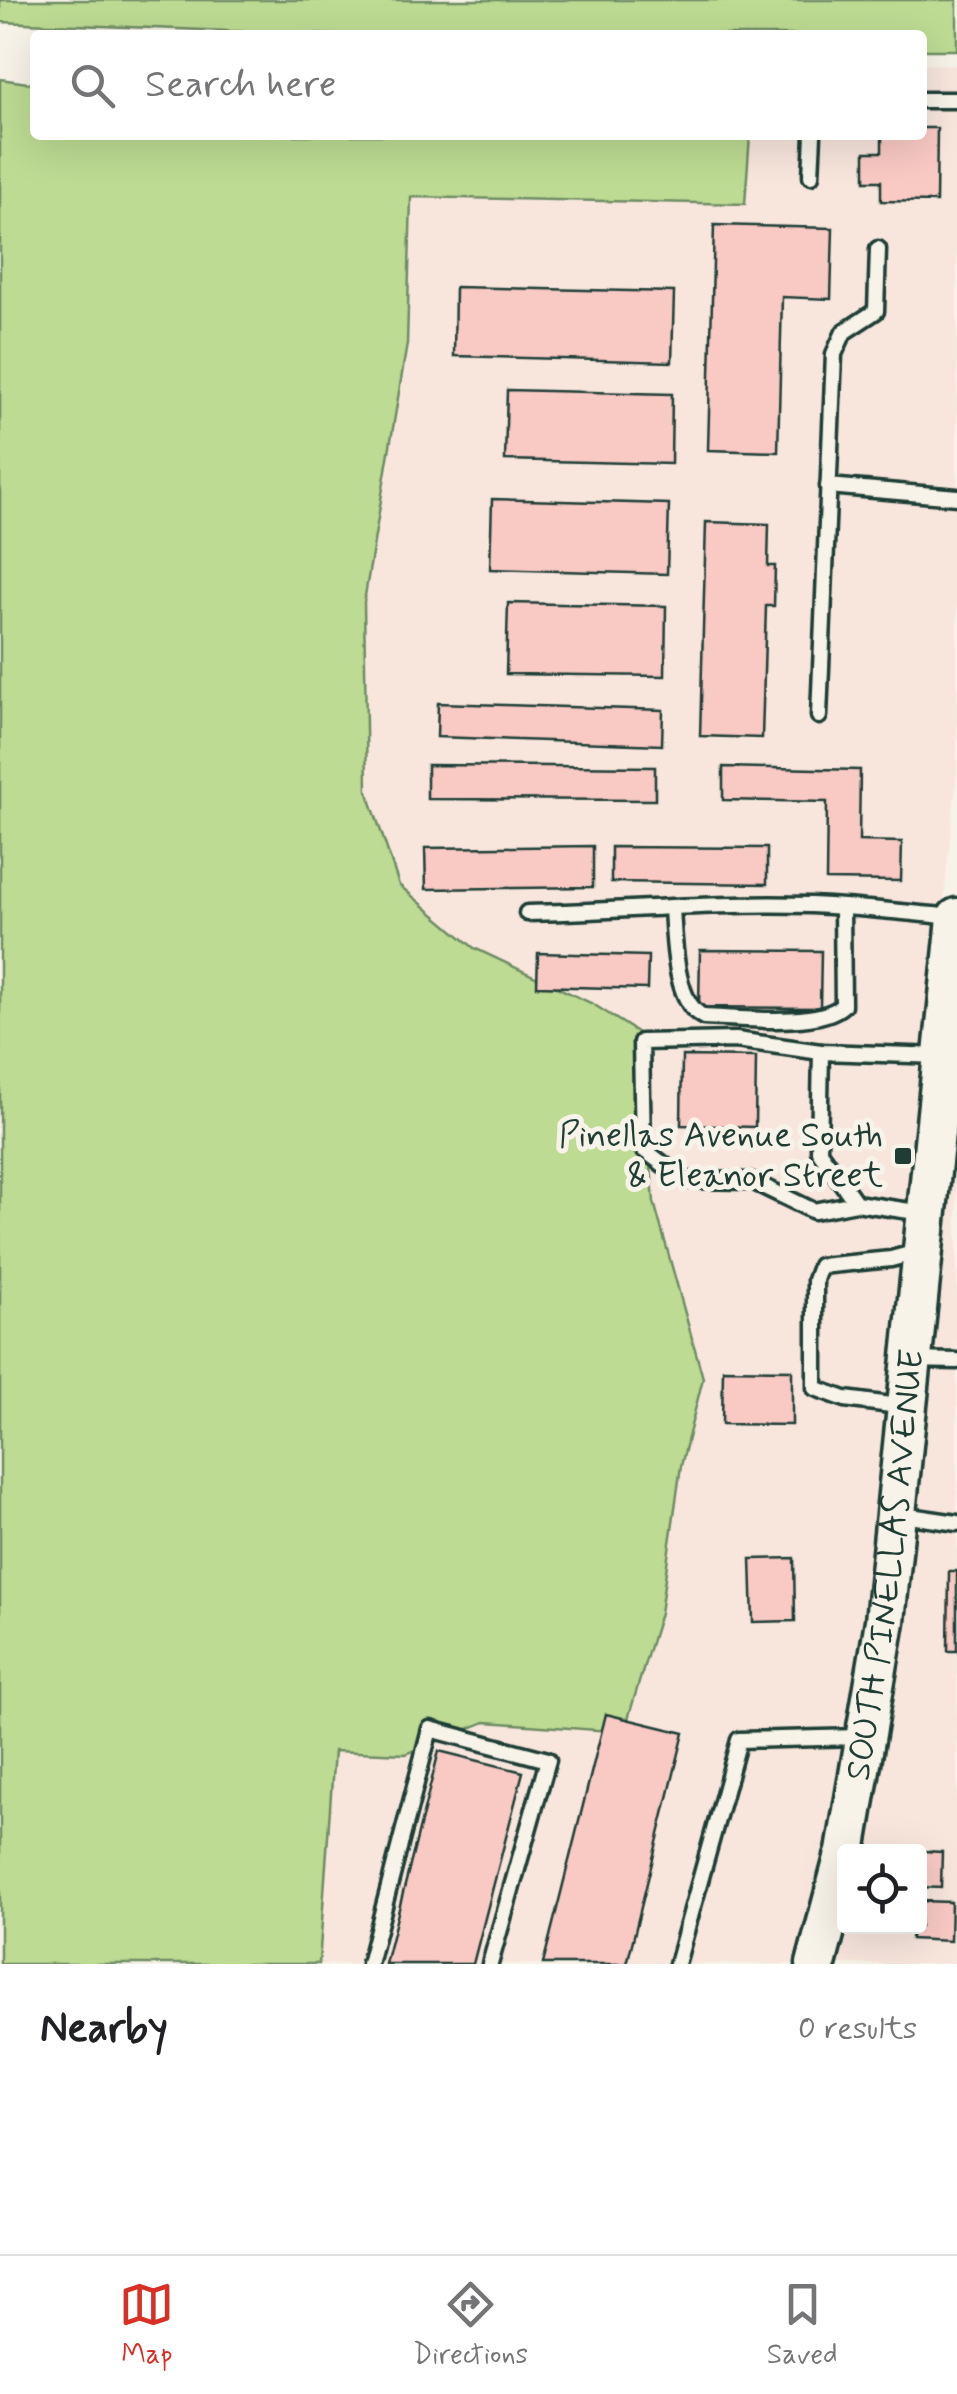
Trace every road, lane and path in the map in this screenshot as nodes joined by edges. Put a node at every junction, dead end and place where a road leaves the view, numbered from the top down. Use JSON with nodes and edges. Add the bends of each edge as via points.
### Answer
{"nodes":[{"id":1,"x":927,"y":100,"type":"edge"},
{"id":2,"x":957,"y":100,"type":"edge"},
{"id":3,"x":813,"y":140,"type":"edge"},
{"id":4,"x":811,"y":176,"type":"dead end"},
{"id":5,"x":878,"y":249,"type":"dead end"},
{"id":6,"x":828,"y":486,"type":"junction"},
{"id":7,"x":957,"y":497,"type":"edge"},
{"id":8,"x":819,"y":716,"type":"dead end"},
{"id":9,"x":672,"y":908,"type":"junction"},
{"id":10,"x":842,"y":908,"type":"junction"},
{"id":11,"x":526,"y":913,"type":"dead end"},
{"id":12,"x":956,"y":926,"type":"edge"},
{"id":13,"x":822,"y":1052,"type":"junction"},
{"id":14,"x":942,"y":1056,"type":"junction"},
{"id":15,"x":856,"y":1203,"type":"junction"},
{"id":16,"x":925,"y":1213,"type":"junction"},
{"id":17,"x":921,"y":1251,"type":"junction"},
{"id":18,"x":911,"y":1360,"type":"junction"},
{"id":19,"x":957,"y":1361,"type":"edge"},
{"id":20,"x":906,"y":1407,"type":"junction"},
{"id":21,"x":896,"y":1514,"type":"junction"},
{"id":22,"x":957,"y":1523,"type":"edge"},
{"id":23,"x":867,"y":1736,"type":"junction"},
{"id":24,"x":848,"y":1844,"type":"edge"},
{"id":25,"x":837,"y":1888,"type":"edge"},
{"id":26,"x":369,"y":1964,"type":"edge"},
{"id":27,"x":490,"y":1964,"type":"edge"},
{"id":28,"x":677,"y":1964,"type":"edge"},
{"id":29,"x":816,"y":1964,"type":"edge"}],
"edges":[{"from":1,"to":2,"type":"lane"},
{"from":3,"to":4,"type":"lane"},
{"from":5,"to":6,"type":"lane","via":[[876,311],[844,332],[834,354]]},
{"from":6,"to":7,"type":"lane"},
{"from":6,"to":8,"type":"lane"},
{"from":9,"to":10,"type":"lane"},
{"from":9,"to":10,"type":"lane","via":[[680,976],[696,1014],[772,1018],[823,1017],[843,1004]]},
{"from":9,"to":11,"type":"lane"},
{"from":10,"to":12,"type":"lane"},
{"from":12,"to":14,"type":"main road","name":"SOUTH PINELLAS AVENUE"},
{"from":13,"to":14,"type":"lane"},
{"from":13,"to":15,"type":"lane","via":[[819,1151]]},
{"from":13,"to":15,"type":"lane","via":[[736,1040],[641,1042],[643,1149],[684,1180],[752,1182],[814,1210]]},
{"from":14,"to":16,"type":"main road","name":"SOUTH PINELLAS AVENUE"},
{"from":15,"to":16,"type":"lane"},
{"from":16,"to":17,"type":"main road","name":"SOUTH PINELLAS AVENUE"},
{"from":17,"to":18,"type":"main road","name":"SOUTH PINELLAS AVENUE"},
{"from":17,"to":20,"type":"lane","via":[[820,1266],[815,1280],[815,1388]]},
{"from":18,"to":19,"type":"lane"},
{"from":18,"to":20,"type":"main road","name":"SOUTH PINELLAS AVENUE"},
{"from":20,"to":21,"type":"main road","name":"SOUTH PINELLAS AVENUE"},
{"from":21,"to":22,"type":"lane"},
{"from":21,"to":23,"type":"main road","name":"SOUTH PINELLAS AVENUE"},
{"from":23,"to":24,"type":"main road","name":"SOUTH PINELLAS AVENUE"},
{"from":23,"to":28,"type":"lane","via":[[738,1740]]},
{"from":25,"to":29,"type":"main road","name":"SOUTH PINELLAS AVENUE"},
{"from":26,"to":27,"type":"lane","via":[[430,1729],[548,1760]]}]}
